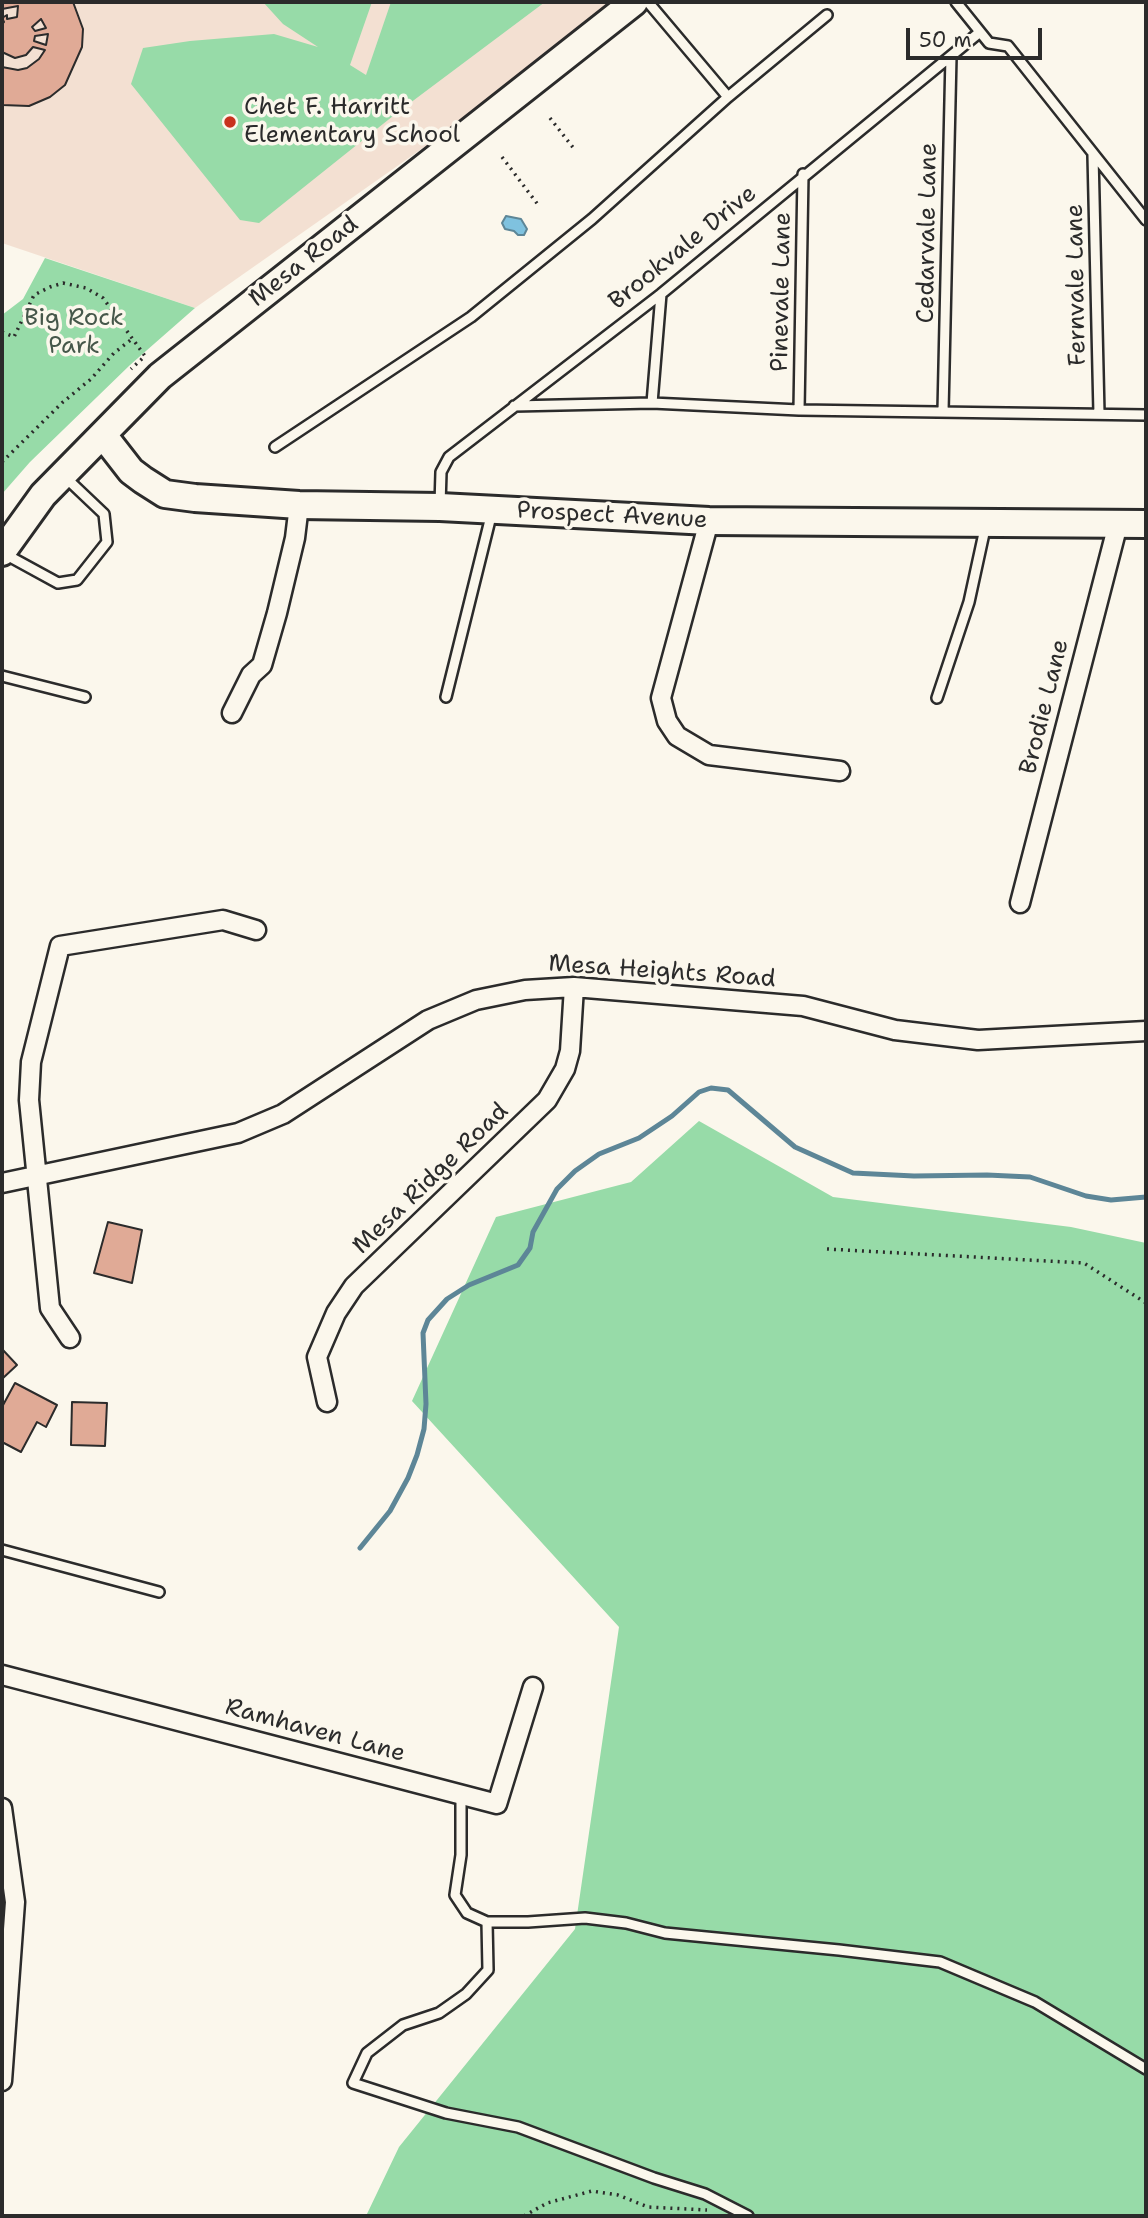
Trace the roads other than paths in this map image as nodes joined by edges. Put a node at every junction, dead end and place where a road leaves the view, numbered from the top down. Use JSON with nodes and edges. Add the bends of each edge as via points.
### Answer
{"nodes":[{"id":1,"x":634,"y":2,"type":"edge"},
{"id":2,"x":648,"y":2,"type":"edge"},
{"id":3,"x":956,"y":2,"type":"edge"},
{"id":4,"x":827,"y":15,"type":"dead end"},
{"id":5,"x":980,"y":32,"type":"junction"},
{"id":6,"x":951,"y":56,"type":"junction"},
{"id":7,"x":728,"y":97,"type":"junction"},
{"id":8,"x":1093,"y":155,"type":"junction"},
{"id":9,"x":803,"y":174,"type":"junction"},
{"id":10,"x":1146,"y":220,"type":"edge"},
{"id":11,"x":661,"y":293,"type":"junction"},
{"id":12,"x":652,"y":403,"type":"junction"},
{"id":13,"x":514,"y":406,"type":"junction"},
{"id":14,"x":799,"y":410,"type":"junction"},
{"id":15,"x":943,"y":411,"type":"junction"},
{"id":16,"x":1099,"y":414,"type":"junction"},
{"id":17,"x":1146,"y":415,"type":"edge"},
{"id":18,"x":103,"y":435,"type":"junction"},
{"id":19,"x":275,"y":447,"type":"dead end"},
{"id":20,"x":63,"y":475,"type":"junction"},
{"id":21,"x":299,"y":505,"type":"junction"},
{"id":22,"x":440,"y":508,"type":"junction"},
{"id":23,"x":492,"y":511,"type":"junction"},
{"id":24,"x":709,"y":521,"type":"junction"},
{"id":25,"x":986,"y":523,"type":"junction"},
{"id":26,"x":1118,"y":524,"type":"junction"},
{"id":27,"x":1146,"y":524,"type":"edge"},
{"id":28,"x":2,"y":552,"type":"edge"},
{"id":29,"x":2,"y":676,"type":"edge"},
{"id":30,"x":85,"y":697,"type":"dead end"},
{"id":31,"x":446,"y":697,"type":"dead end"},
{"id":32,"x":937,"y":698,"type":"dead end"},
{"id":33,"x":232,"y":713,"type":"dead end"},
{"id":34,"x":840,"y":771,"type":"dead end"},
{"id":35,"x":1020,"y":903,"type":"dead end"},
{"id":36,"x":256,"y":930,"type":"dead end"},
{"id":37,"x":574,"y":987,"type":"junction"},
{"id":38,"x":1146,"y":1031,"type":"edge"},
{"id":39,"x":36,"y":1176,"type":"junction"},
{"id":40,"x":2,"y":1183,"type":"edge"},
{"id":41,"x":70,"y":1338,"type":"dead end"},
{"id":42,"x":327,"y":1402,"type":"dead end"},
{"id":43,"x":2,"y":1550,"type":"edge"},
{"id":44,"x":159,"y":1592,"type":"dead end"},
{"id":45,"x":2,"y":1675,"type":"edge"},
{"id":46,"x":533,"y":1687,"type":"dead end"},
{"id":47,"x":461,"y":1794,"type":"junction"},
{"id":48,"x":2,"y":1808,"type":"edge"},
{"id":49,"x":487,"y":1922,"type":"junction"},
{"id":50,"x":1146,"y":2068,"type":"edge"},
{"id":51,"x":2,"y":2081,"type":"edge"},
{"id":52,"x":748,"y":2216,"type":"edge"}],
"edges":[{"from":1,"to":18,"type":"street","name":"Mesa Road","via":[[160,376]]},
{"from":2,"to":7,"type":"lane"},
{"from":3,"to":5,"type":"lane"},
{"from":4,"to":7,"type":"lane"},
{"from":5,"to":6,"type":"lane","name":"Brookvale Drive"},
{"from":5,"to":8,"type":"lane","via":[[989,43],[1008,46]]},
{"from":6,"to":9,"type":"lane","name":"Brookvale Drive"},
{"from":6,"to":15,"type":"lane","name":"Cedarvale Lane"},
{"from":7,"to":19,"type":"lane","via":[[592,219],[471,317]]},
{"from":8,"to":10,"type":"lane"},
{"from":8,"to":16,"type":"lane","name":"Fernvale Lane"},
{"from":9,"to":11,"type":"lane","name":"Brookvale Drive"},
{"from":9,"to":14,"type":"lane","name":"Pinevale Lane"},
{"from":11,"to":12,"type":"lane"},
{"from":11,"to":13,"type":"lane","name":"Brookvale Drive"},
{"from":12,"to":13,"type":"lane"},
{"from":12,"to":14,"type":"lane"},
{"from":13,"to":22,"type":"lane","name":"Brookvale Drive","via":[[449,457],[441,472]]},
{"from":14,"to":15,"type":"lane"},
{"from":15,"to":16,"type":"lane"},
{"from":16,"to":17,"type":"lane"},
{"from":18,"to":20,"type":"street","name":"Mesa Road"},
{"from":18,"to":21,"type":"street","name":"Prospect Avenue","via":[[131,471],[165,494]]},
{"from":20,"to":28,"type":"street","name":"Mesa Road"},
{"from":20,"to":28,"type":"lane","via":[[104,514],[107,542],[77,580],[58,583]]},
{"from":21,"to":22,"type":"street","name":"Prospect Avenue"},
{"from":21,"to":33,"type":"street","via":[[295,538],[262,665],[251,675]]},
{"from":22,"to":23,"type":"street","name":"Prospect Avenue"},
{"from":23,"to":24,"type":"street","name":"Prospect Avenue"},
{"from":23,"to":31,"type":"lane"},
{"from":24,"to":25,"type":"street","name":"Prospect Avenue"},
{"from":24,"to":34,"type":"street","via":[[661,698],[667,721],[677,736],[709,755]]},
{"from":25,"to":26,"type":"street","name":"Prospect Avenue"},
{"from":25,"to":32,"type":"lane","via":[[969,602]]},
{"from":26,"to":27,"type":"street","name":"Prospect Avenue"},
{"from":26,"to":35,"type":"street","name":"Brodie Lane"},
{"from":29,"to":30,"type":"lane"},
{"from":36,"to":39,"type":"street","via":[[223,920],[60,946],[31,1062],[29,1100]]},
{"from":37,"to":38,"type":"street","name":"Mesa Heights Road","via":[[803,1006],[874,1026],[950,1038]]},
{"from":37,"to":39,"type":"street","name":"Mesa Heights Road","via":[[501,994],[452,1009],[283,1114],[238,1133]]},
{"from":37,"to":42,"type":"street","name":"Mesa Ridge Road","via":[[570,1051],[547,1100],[354,1286],[336,1313],[317,1357]]},
{"from":39,"to":40,"type":"street","name":"Mesa Heights Road"},
{"from":39,"to":41,"type":"street","via":[[50,1308]]},
{"from":43,"to":44,"type":"lane"},
{"from":45,"to":47,"type":"street","name":"Ramhaven Lane"},
{"from":46,"to":47,"type":"street","name":"Ramhaven Lane","via":[[497,1804]]},
{"from":47,"to":49,"type":"lane","via":[[461,1855],[455,1895],[467,1913]]},
{"from":48,"to":51,"type":"street","via":[[16,1902]]},
{"from":49,"to":50,"type":"lane","via":[[585,1918],[665,1933],[940,1962],[1035,2002]]},
{"from":49,"to":52,"type":"lane","via":[[488,1970],[467,1994],[439,2013],[403,2025],[367,2053],[353,2083],[446,2113],[518,2127],[705,2194]]}]}
